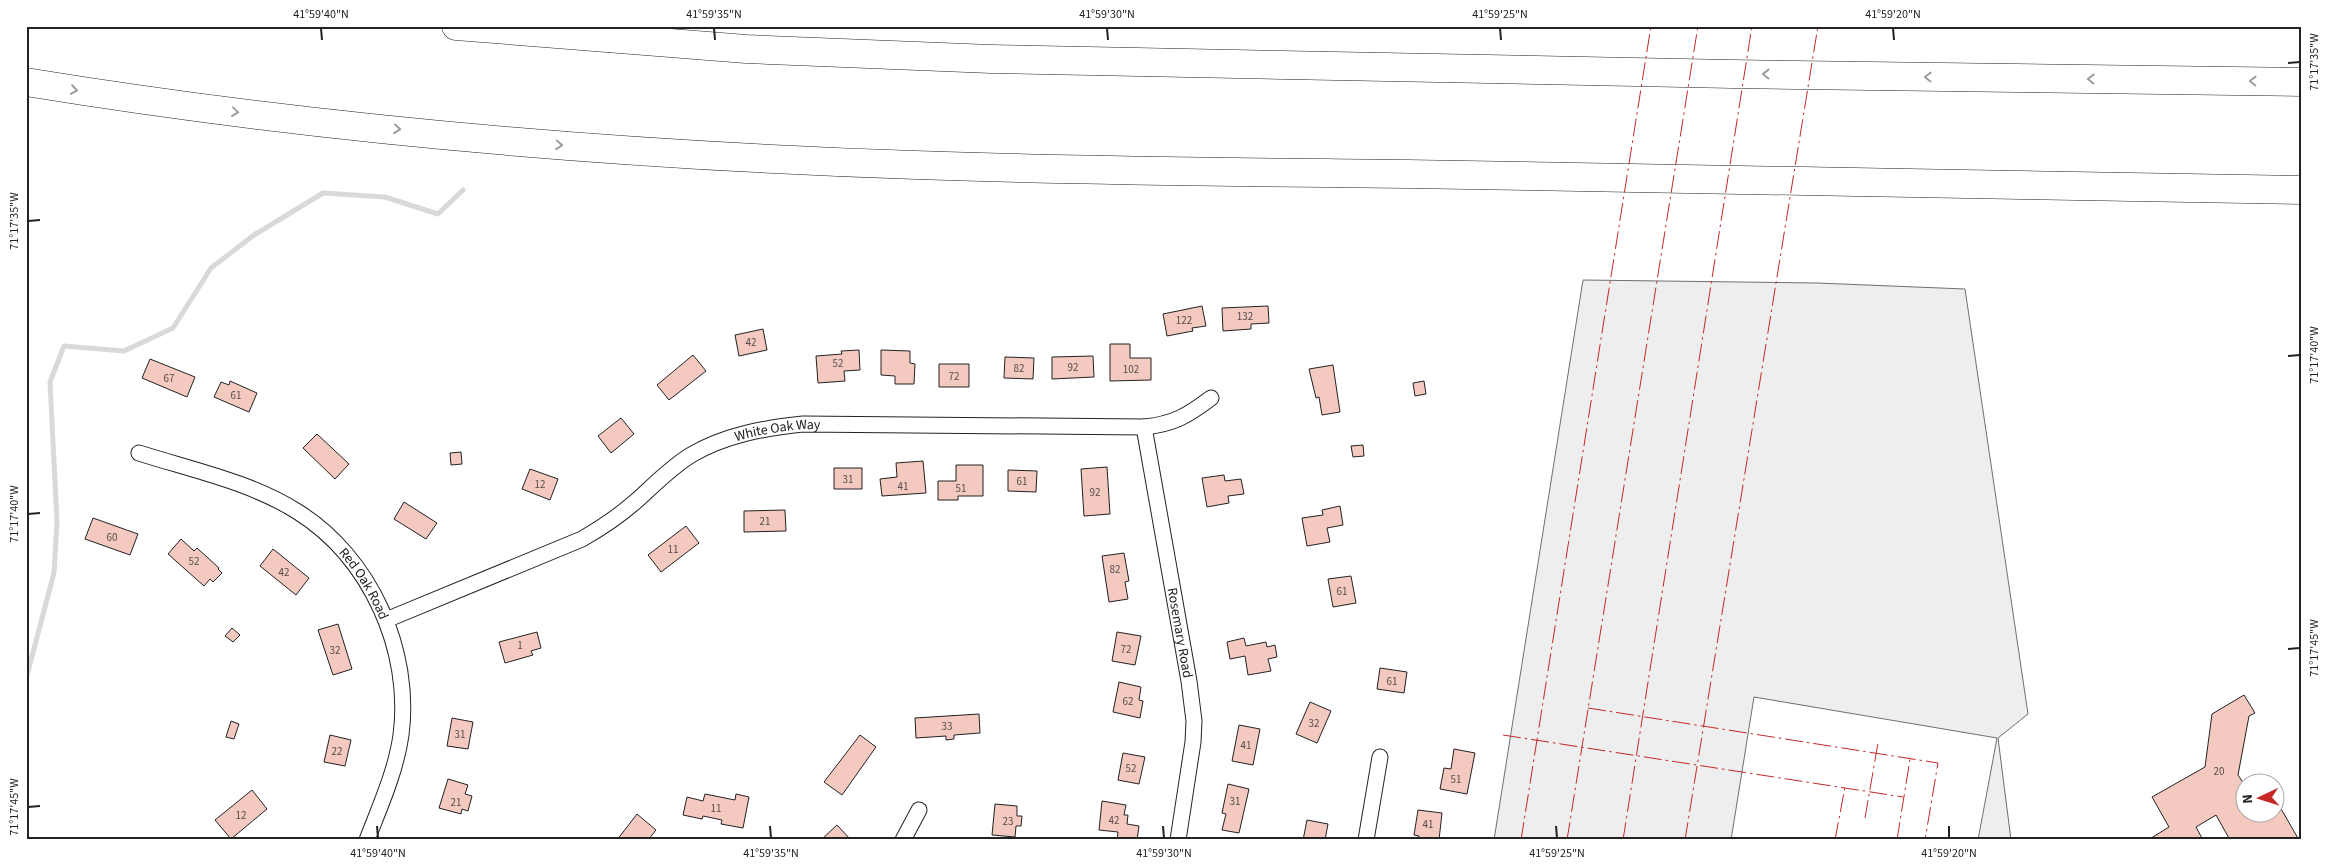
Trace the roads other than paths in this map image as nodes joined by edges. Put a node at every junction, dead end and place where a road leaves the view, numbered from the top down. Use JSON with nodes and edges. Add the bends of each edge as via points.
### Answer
{"nodes":[{"id":1,"x":456,"y":26,"type":"edge"},
{"id":2,"x":26,"y":82,"type":"edge"},
{"id":3,"x":2302,"y":82,"type":"edge"},
{"id":4,"x":2302,"y":190,"type":"edge"},
{"id":5,"x":1211,"y":398,"type":"dead end"},
{"id":6,"x":1144,"y":427,"type":"junction"},
{"id":7,"x":139,"y":453,"type":"dead end"},
{"id":8,"x":386,"y":620,"type":"junction"},
{"id":9,"x":1380,"y":757,"type":"dead end"},
{"id":10,"x":919,"y":810,"type":"dead end"},
{"id":11,"x":368,"y":840,"type":"edge"},
{"id":12,"x":903,"y":840,"type":"edge"},
{"id":13,"x":1178,"y":840,"type":"edge"},
{"id":14,"x":1366,"y":840,"type":"edge"}],
"edges":[{"from":3,"to":1,"type":"highway","one_way":true,"via":[[974,59],[746,49]]},
{"from":2,"to":4,"type":"highway","one_way":true,"via":[[235,112],[462,136],[788,160],[1026,169]]},
{"from":5,"to":6,"type":"street","name":"White Oak Way","via":[[1178,420]]},
{"from":6,"to":8,"type":"street","name":"White Oak Way","via":[[804,424],[749,432],[722,440],[691,455],[606,525],[582,539]]},
{"from":6,"to":13,"type":"street","name":"Rosemary Road","via":[[1194,721]]},
{"from":7,"to":8,"type":"street","name":"Red Oak Road","via":[[247,488],[299,512],[356,567]]},
{"from":8,"to":11,"type":"street","name":"Red Oak Road","via":[[401,678],[401,736]]},
{"from":9,"to":14,"type":"street"},
{"from":10,"to":12,"type":"street"}]}
